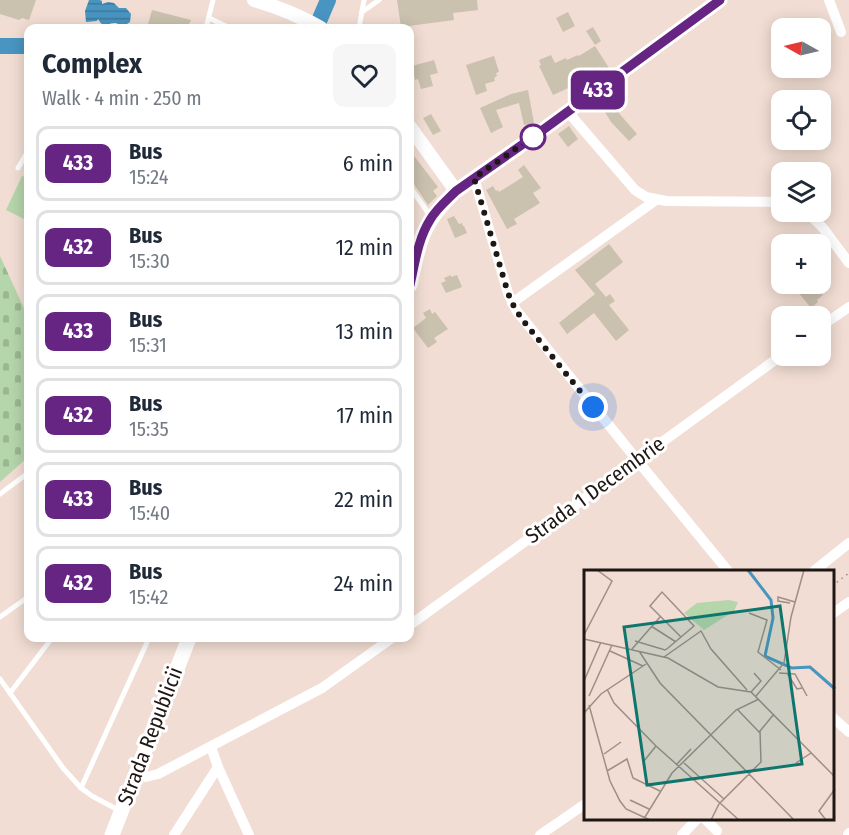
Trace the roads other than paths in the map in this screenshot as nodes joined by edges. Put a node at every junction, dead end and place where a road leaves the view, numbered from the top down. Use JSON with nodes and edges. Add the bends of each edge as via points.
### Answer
{"nodes":[{"id":1,"x":213,"y":0,"type":"edge"},
{"id":2,"x":254,"y":0,"type":"edge"},
{"id":3,"x":364,"y":0,"type":"edge"},
{"id":4,"x":379,"y":0,"type":"edge"},
{"id":5,"x":720,"y":0,"type":"edge"},
{"id":6,"x":829,"y":0,"type":"edge"},
{"id":7,"x":362,"y":12,"type":"junction"},
{"id":8,"x":209,"y":18,"type":"junction"},
{"id":9,"x":207,"y":24,"type":"edge"},
{"id":10,"x":222,"y":24,"type":"edge"},
{"id":11,"x":314,"y":24,"type":"edge"},
{"id":12,"x":360,"y":24,"type":"edge"},
{"id":13,"x":841,"y":32,"type":"dead end"},
{"id":14,"x":568,"y":112,"type":"junction"},
{"id":15,"x":414,"y":133,"type":"edge"},
{"id":16,"x":24,"y":158,"type":"edge"},
{"id":17,"x":18,"y":168,"type":"dead end"},
{"id":18,"x":474,"y":178,"type":"junction"},
{"id":19,"x":456,"y":191,"type":"junction"},
{"id":20,"x":414,"y":193,"type":"edge"},
{"id":21,"x":656,"y":200,"type":"junction"},
{"id":22,"x":771,"y":202,"type":"edge"},
{"id":23,"x":431,"y":218,"type":"junction"},
{"id":24,"x":818,"y":222,"type":"edge"},
{"id":25,"x":416,"y":240,"type":"edge"},
{"id":26,"x":414,"y":255,"type":"edge"},
{"id":27,"x":849,"y":263,"type":"edge"},
{"id":28,"x":512,"y":303,"type":"junction"},
{"id":29,"x":849,"y":307,"type":"edge"},
{"id":30,"x":831,"y":319,"type":"edge"},
{"id":31,"x":771,"y":363,"type":"edge"},
{"id":32,"x":636,"y":460,"type":"junction"},
{"id":33,"x":24,"y":476,"type":"edge"},
{"id":34,"x":0,"y":494,"type":"edge"},
{"id":35,"x":849,"y":543,"type":"edge"},
{"id":36,"x":727,"y":570,"type":"edge"},
{"id":37,"x":815,"y":570,"type":"edge"},
{"id":38,"x":24,"y":600,"type":"edge"},
{"id":39,"x":849,"y":602,"type":"edge"},
{"id":40,"x":834,"y":613,"type":"edge"},
{"id":41,"x":0,"y":617,"type":"edge"},
{"id":42,"x":414,"y":622,"type":"edge"},
{"id":43,"x":49,"y":642,"type":"edge"},
{"id":44,"x":147,"y":642,"type":"edge"},
{"id":45,"x":184,"y":642,"type":"edge"},
{"id":46,"x":386,"y":642,"type":"edge"},
{"id":47,"x":0,"y":679,"type":"edge"},
{"id":48,"x":10,"y":693,"type":"junction"},
{"id":49,"x":834,"y":719,"type":"edge"},
{"id":50,"x":849,"y":732,"type":"edge"},
{"id":51,"x":211,"y":747,"type":"junction"},
{"id":52,"x":218,"y":767,"type":"junction"},
{"id":53,"x":136,"y":774,"type":"junction"},
{"id":54,"x":81,"y":788,"type":"junction"},
{"id":55,"x":584,"y":805,"type":"edge"},
{"id":56,"x":121,"y":812,"type":"junction"},
{"id":57,"x":697,"y":820,"type":"edge"},
{"id":58,"x":705,"y":820,"type":"edge"},
{"id":59,"x":717,"y":831,"type":"dead end"},
{"id":60,"x":112,"y":835,"type":"edge"},
{"id":61,"x":174,"y":835,"type":"edge"},
{"id":62,"x":249,"y":835,"type":"edge"},
{"id":63,"x":540,"y":835,"type":"edge"},
{"id":64,"x":682,"y":835,"type":"edge"}],
"edges":[{"from":1,"to":8,"type":"lane"},
{"from":2,"to":11,"type":"street"},
{"from":3,"to":7,"type":"lane"},
{"from":4,"to":7,"type":"lane"},
{"from":5,"to":14,"type":"main road"},
{"from":6,"to":13,"type":"street"},
{"from":7,"to":12,"type":"lane"},
{"from":8,"to":9,"type":"lane"},
{"from":8,"to":10,"type":"lane"},
{"from":14,"to":18,"type":"main road"},
{"from":14,"to":21,"type":"street","via":[[635,190]]},
{"from":15,"to":19,"type":"street"},
{"from":16,"to":17,"type":"lane"},
{"from":18,"to":19,"type":"main road"},
{"from":18,"to":28,"type":"street"},
{"from":19,"to":23,"type":"main road"},
{"from":20,"to":23,"type":"lane"},
{"from":21,"to":22,"type":"street"},
{"from":21,"to":28,"type":"street"},
{"from":23,"to":25,"type":"main road"},
{"from":24,"to":27,"type":"street"},
{"from":25,"to":26,"type":"main road"},
{"from":28,"to":32,"type":"street"},
{"from":29,"to":30,"type":"street"},
{"from":31,"to":32,"type":"street","name":"Strada 1 Decembrie"},
{"from":32,"to":36,"type":"street"},
{"from":32,"to":42,"type":"street","name":"Strada 1 Decembrie"},
{"from":33,"to":34,"type":"lane"},
{"from":35,"to":37,"type":"street"},
{"from":38,"to":41,"type":"lane"},
{"from":39,"to":40,"type":"street"},
{"from":43,"to":48,"type":"lane"},
{"from":44,"to":54,"type":"lane"},
{"from":45,"to":53,"type":"main road","name":"Strada Republicii"},
{"from":46,"to":51,"type":"street","via":[[322,688]]},
{"from":47,"to":48,"type":"lane"},
{"from":48,"to":54,"type":"lane"},
{"from":49,"to":50,"type":"street"},
{"from":51,"to":52,"type":"street"},
{"from":51,"to":53,"type":"street","via":[[154,776]]},
{"from":52,"to":61,"type":"street"},
{"from":52,"to":62,"type":"street"},
{"from":53,"to":56,"type":"main road","name":"Strada Republicii"},
{"from":54,"to":56,"type":"lane"},
{"from":55,"to":63,"type":"street"},
{"from":56,"to":60,"type":"main road","name":"Strada Republicii"},
{"from":57,"to":64,"type":"street"},
{"from":58,"to":59,"type":"street"}]}
